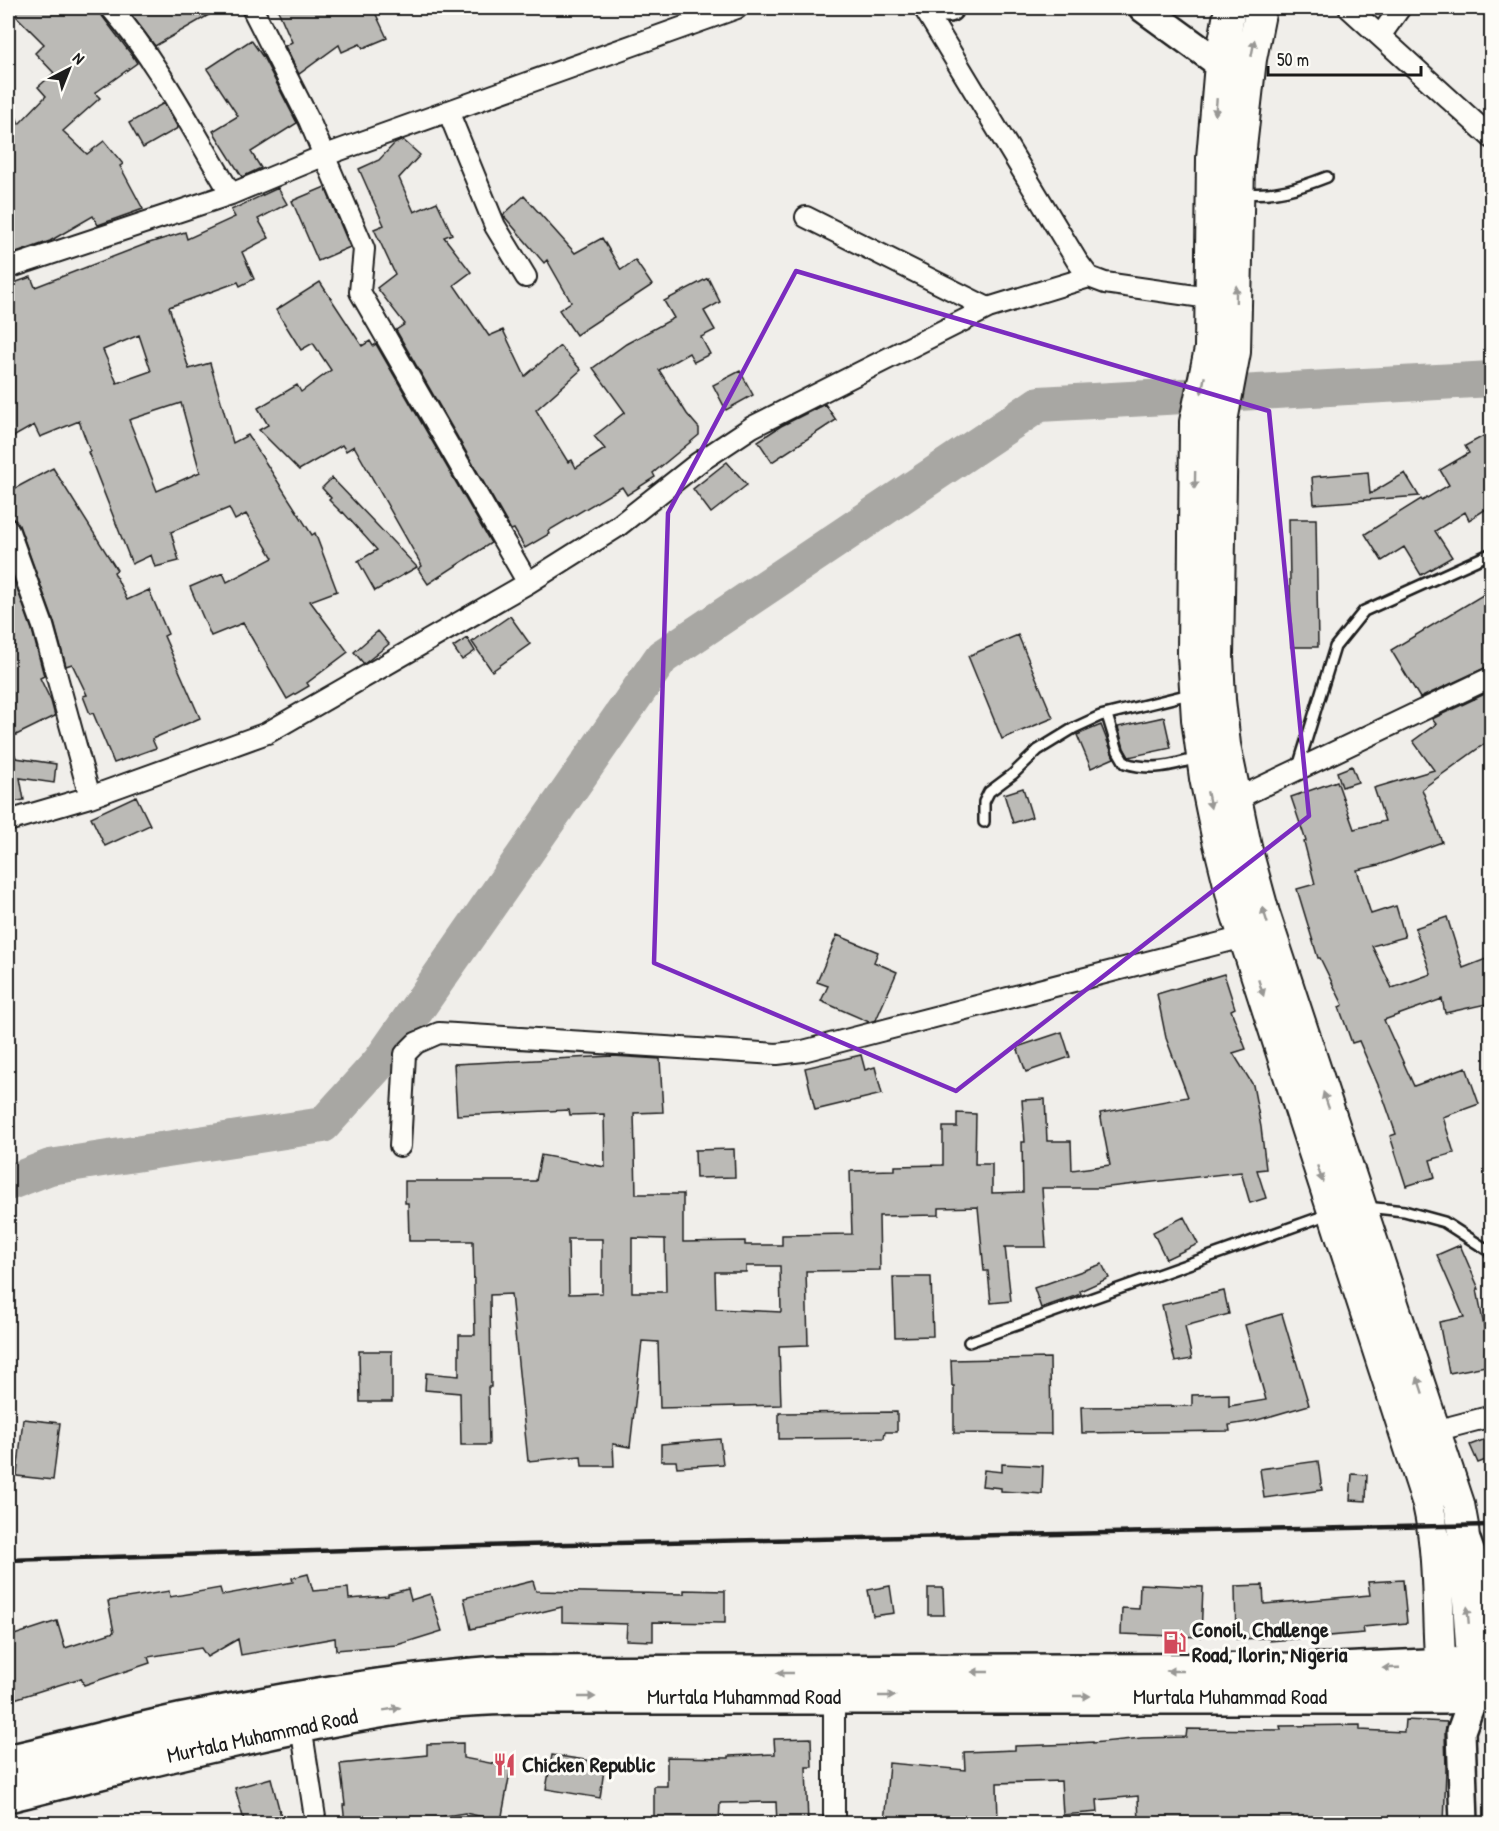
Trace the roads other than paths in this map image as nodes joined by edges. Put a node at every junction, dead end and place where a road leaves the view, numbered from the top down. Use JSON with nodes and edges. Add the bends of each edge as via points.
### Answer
{"nodes":[{"id":1,"x":111,"y":8,"type":"edge"},
{"id":2,"x":252,"y":8,"type":"edge"},
{"id":3,"x":737,"y":8,"type":"edge"},
{"id":4,"x":924,"y":8,"type":"edge"},
{"id":5,"x":938,"y":8,"type":"edge"},
{"id":6,"x":949,"y":8,"type":"edge"},
{"id":7,"x":1143,"y":8,"type":"edge"},
{"id":8,"x":1230,"y":8,"type":"edge"},
{"id":9,"x":1261,"y":8,"type":"edge"},
{"id":10,"x":1349,"y":8,"type":"edge"},
{"id":11,"x":1400,"y":8,"type":"edge"},
{"id":12,"x":1380,"y":36,"type":"junction"},
{"id":13,"x":1220,"y":63,"type":"junction"},
{"id":14,"x":1247,"y":89,"type":"junction"},
{"id":15,"x":448,"y":111,"type":"junction"},
{"id":16,"x":1491,"y":138,"type":"edge"},
{"id":17,"x":323,"y":156,"type":"junction"},
{"id":18,"x":1327,"y":177,"type":"dead end"},
{"id":19,"x":1238,"y":192,"type":"junction"},
{"id":20,"x":231,"y":194,"type":"junction"},
{"id":21,"x":806,"y":217,"type":"dead end"},
{"id":22,"x":8,"y":268,"type":"edge"},
{"id":23,"x":526,"y":277,"type":"dead end"},
{"id":24,"x":1089,"y":277,"type":"junction"},
{"id":25,"x":1209,"y":298,"type":"junction"},
{"id":26,"x":988,"y":308,"type":"junction"},
{"id":27,"x":1222,"y":351,"type":"junction"},
{"id":28,"x":8,"y":529,"type":"edge"},
{"id":29,"x":1491,"y":553,"type":"edge"},
{"id":30,"x":528,"y":583,"type":"junction"},
{"id":31,"x":1491,"y":677,"type":"edge"},
{"id":32,"x":1207,"y":692,"type":"junction"},
{"id":33,"x":1107,"y":714,"type":"junction"},
{"id":34,"x":1202,"y":757,"type":"junction"},
{"id":35,"x":1297,"y":770,"type":"junction"},
{"id":36,"x":90,"y":797,"type":"junction"},
{"id":37,"x":1236,"y":799,"type":"junction"},
{"id":38,"x":8,"y":821,"type":"edge"},
{"id":39,"x":984,"y":822,"type":"dead end"},
{"id":40,"x":1245,"y":938,"type":"junction"},
{"id":41,"x":400,"y":1146,"type":"dead end"},
{"id":42,"x":1347,"y":1210,"type":"junction"},
{"id":43,"x":1491,"y":1254,"type":"edge"},
{"id":44,"x":969,"y":1342,"type":"dead end"},
{"id":45,"x":1491,"y":1416,"type":"edge"},
{"id":46,"x":1435,"y":1431,"type":"junction"},
{"id":47,"x":1464,"y":1543,"type":"junction"},
{"id":48,"x":1491,"y":1605,"type":"edge"},
{"id":49,"x":1469,"y":1680,"type":"edge"},
{"id":50,"x":834,"y":1696,"type":"junction"},
{"id":51,"x":301,"y":1726,"type":"junction"},
{"id":52,"x":191,"y":1733,"type":"junction"},
{"id":53,"x":8,"y":1762,"type":"edge"},
{"id":54,"x":8,"y":1780,"type":"edge"},
{"id":55,"x":8,"y":1791,"type":"edge"},
{"id":56,"x":8,"y":1795,"type":"edge"},
{"id":57,"x":316,"y":1824,"type":"edge"},
{"id":58,"x":834,"y":1824,"type":"edge"},
{"id":59,"x":1464,"y":1824,"type":"edge"}],
"edges":[{"from":1,"to":20,"type":"street","via":[[161,78]]},
{"from":2,"to":17,"type":"street"},
{"from":3,"to":15,"type":"street"},
{"from":4,"to":24,"type":"street"},
{"from":5,"to":6,"type":"street"},
{"from":7,"to":13,"type":"street"},
{"from":8,"to":13,"type":"main road"},
{"from":14,"to":9,"type":"main road","one_way":true},
{"from":10,"to":12,"type":"street"},
{"from":11,"to":12,"type":"street"},
{"from":12,"to":16,"type":"street"},
{"from":13,"to":14,"type":"street"},
{"from":13,"to":25,"type":"main road","one_way":true,"via":[[1212,158]]},
{"from":14,"to":19,"type":"main road"},
{"from":15,"to":17,"type":"street"},
{"from":15,"to":23,"type":"street","via":[[495,226]]},
{"from":17,"to":20,"type":"street"},
{"from":17,"to":30,"type":"street","via":[[363,249],[360,292]]},
{"from":18,"to":19,"type":"lane","via":[[1278,193]]},
{"from":27,"to":19,"type":"main road","one_way":true},
{"from":20,"to":22,"type":"street"},
{"from":21,"to":26,"type":"street"},
{"from":24,"to":25,"type":"street","via":[[1105,283]]},
{"from":24,"to":26,"type":"street"},
{"from":25,"to":27,"type":"main road"},
{"from":26,"to":30,"type":"street","via":[[752,428],[698,463],[617,527]]},
{"from":27,"to":32,"type":"main road","via":[[1209,421],[1218,656]]},
{"from":28,"to":36,"type":"street","via":[[43,626]]},
{"from":29,"to":35,"type":"lane","via":[[1364,611],[1335,647]]},
{"from":30,"to":36,"type":"street","via":[[267,733]]},
{"from":31,"to":35,"type":"street"},
{"from":32,"to":33,"type":"lane"},
{"from":32,"to":34,"type":"main road"},
{"from":32,"to":37,"type":"main road","via":[[1225,745]]},
{"from":33,"to":34,"type":"lane","via":[[1125,764],[1167,768]]},
{"from":33,"to":39,"type":"lane","via":[[1038,750],[989,792],[984,802]]},
{"from":34,"to":40,"type":"main road","one_way":true,"via":[[1217,836]]},
{"from":35,"to":37,"type":"street"},
{"from":36,"to":38,"type":"street"},
{"from":42,"to":37,"type":"main road","one_way":true},
{"from":40,"to":41,"type":"street","via":[[803,1051],[777,1054],[439,1033],[416,1043],[405,1054]]},
{"from":40,"to":42,"type":"main road","one_way":true},
{"from":42,"to":43,"type":"lane","via":[[1404,1210],[1444,1221]]},
{"from":42,"to":44,"type":"lane"},
{"from":46,"to":42,"type":"main road","one_way":true},
{"from":42,"to":49,"type":"main road","via":[[1428,1504],[1437,1564]]},
{"from":45,"to":46,"type":"street"},
{"from":46,"to":47,"type":"main road","via":[[1459,1504]]},
{"from":47,"to":48,"type":"highway"},
{"from":49,"to":47,"type":"main road","one_way":true},
{"from":50,"to":49,"type":"highway","name":"Murtala Muhammad Road","one_way":true},
{"from":49,"to":52,"type":"highway","name":"Murtala Muhammad Road","one_way":true,"via":[[1338,1670],[496,1673],[364,1687]]},
{"from":49,"to":59,"type":"street","via":[[1461,1731]]},
{"from":51,"to":50,"type":"highway","name":"Murtala Muhammad Road","one_way":true,"via":[[440,1701]]},
{"from":50,"to":58,"type":"street"},
{"from":51,"to":52,"type":"highway","name":"Murtala Muhammad Road"},
{"from":51,"to":57,"type":"street"},
{"from":52,"to":53,"type":"highway","name":"Murtala Muhammad Road"},
{"from":52,"to":54,"type":"highway","name":"Murtala Muhammad Road"},
{"from":52,"to":55,"type":"highway"},
{"from":52,"to":56,"type":"highway","name":"Murtala Muhammad Road"}]}
